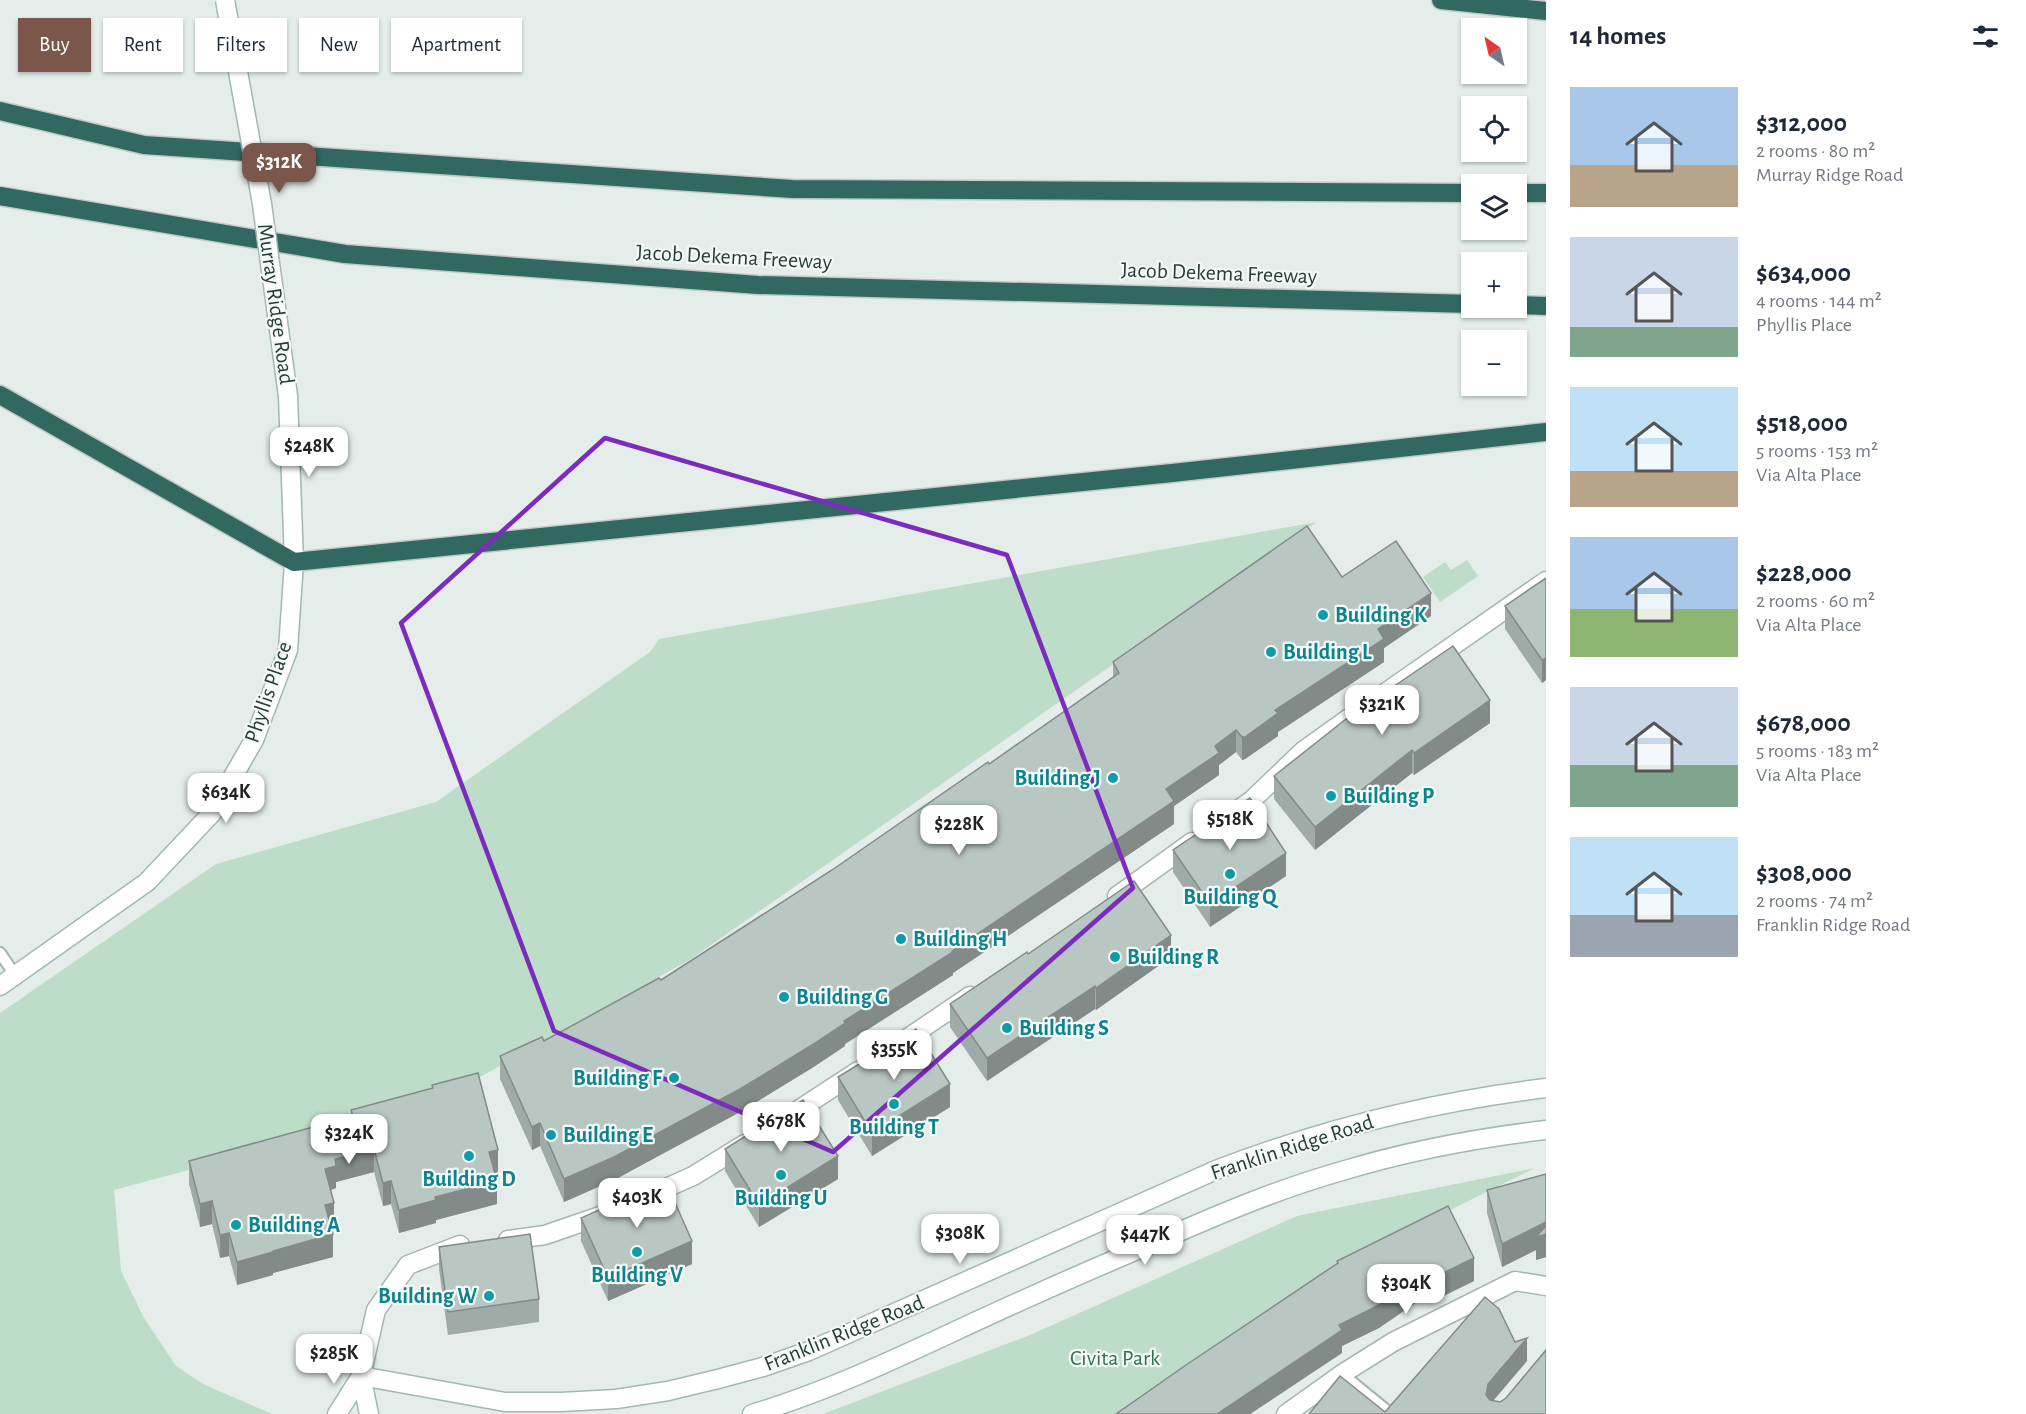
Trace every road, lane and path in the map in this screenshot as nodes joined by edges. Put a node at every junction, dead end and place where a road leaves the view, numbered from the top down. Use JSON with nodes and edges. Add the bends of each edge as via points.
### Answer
{"nodes":[{"id":1,"x":225,"y":0,"type":"edge"},
{"id":2,"x":1441,"y":0,"type":"edge"},
{"id":3,"x":1546,"y":11,"type":"edge"},
{"id":4,"x":0,"y":111,"type":"edge"},
{"id":5,"x":1461,"y":193,"type":"edge"},
{"id":6,"x":1527,"y":193,"type":"edge"},
{"id":7,"x":1546,"y":194,"type":"edge"},
{"id":8,"x":0,"y":196,"type":"edge"},
{"id":9,"x":1461,"y":304,"type":"edge"},
{"id":10,"x":1527,"y":305,"type":"edge"},
{"id":11,"x":1546,"y":306,"type":"edge"},
{"id":12,"x":0,"y":395,"type":"edge"},
{"id":13,"x":288,"y":396,"type":"joint"},
{"id":14,"x":1546,"y":432,"type":"edge"},
{"id":15,"x":294,"y":562,"type":"junction"},
{"id":16,"x":1546,"y":581,"type":"edge"},
{"id":17,"x":1102,"y":907,"type":"edge"},
{"id":18,"x":0,"y":952,"type":"edge"},
{"id":19,"x":8,"y":980,"type":"edge"},
{"id":20,"x":983,"y":987,"type":"edge"},
{"id":21,"x":888,"y":1051,"type":"edge"},
{"id":22,"x":869,"y":1064,"type":"edge"},
{"id":23,"x":1546,"y":1088,"type":"edge"},
{"id":24,"x":1546,"y":1130,"type":"edge"},
{"id":25,"x":635,"y":1202,"type":"edge"},
{"id":26,"x":615,"y":1210,"type":"edge"},
{"id":27,"x":1546,"y":1286,"type":"edge"},
{"id":28,"x":1342,"y":1374,"type":"junction"},
{"id":29,"x":361,"y":1376,"type":"junction"},
{"id":30,"x":337,"y":1414,"type":"edge"},
{"id":31,"x":369,"y":1414,"type":"edge"},
{"id":32,"x":752,"y":1414,"type":"edge"},
{"id":33,"x":1286,"y":1414,"type":"edge"},
{"id":34,"x":1391,"y":1414,"type":"edge"}],
"edges":[{"from":1,"to":13,"type":"street","name":"Murray Ridge Road","bridge":true,"via":[[262,204]]},
{"from":2,"to":3,"type":"highway"},
{"from":4,"to":5,"type":"highway","via":[[144,145],[792,189]]},
{"from":6,"to":7,"type":"highway"},
{"from":8,"to":9,"type":"highway","name":"Jacob Dekema Freeway","via":[[345,254],[758,285]]},
{"from":10,"to":11,"type":"highway"},
{"from":12,"to":15,"type":"highway"},
{"from":13,"to":15,"type":"street","name":"Phyllis Place"},
{"from":14,"to":15,"type":"highway"},
{"from":15,"to":19,"type":"street","name":"Phyllis Place","via":[[288,650],[254,740],[212,813],[147,882]]},
{"from":16,"to":17,"type":"street","via":[[1302,751],[1252,800]]},
{"from":18,"to":19,"type":"lane"},
{"from":20,"to":21,"type":"street"},
{"from":22,"to":25,"type":"street","via":[[693,1176]]},
{"from":23,"to":29,"type":"street","name":"Franklin Ridge Road","via":[[1436,1105],[1277,1147],[1216,1170],[808,1351],[763,1367],[668,1391],[616,1399],[505,1402]]},
{"from":24,"to":32,"type":"street","name":"Franklin Ridge Road","via":[[1396,1157],[1286,1189],[1221,1213],[837,1385]]},
{"from":26,"to":29,"type":"street","via":[[545,1235],[459,1245],[408,1265],[376,1310]]},
{"from":27,"to":28,"type":"street","via":[[1515,1281],[1393,1342]]},
{"from":28,"to":33,"type":"street"},
{"from":28,"to":34,"type":"lane"},
{"from":29,"to":30,"type":"street"},
{"from":29,"to":31,"type":"street"}]}
